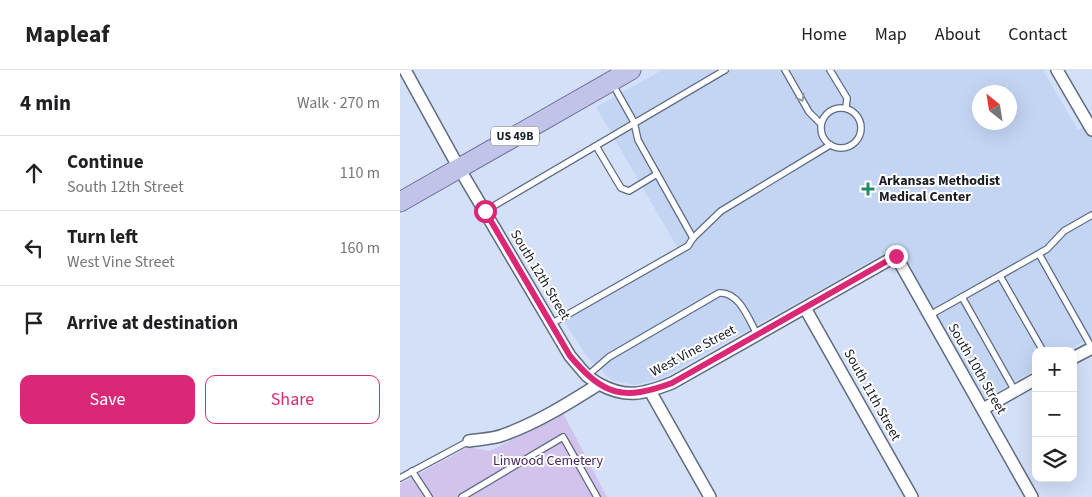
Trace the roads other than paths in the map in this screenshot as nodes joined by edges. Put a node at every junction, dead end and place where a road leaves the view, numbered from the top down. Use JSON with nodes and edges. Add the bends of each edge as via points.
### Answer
{"nodes":[{"id":1,"x":405,"y":70,"type":"edge"},
{"id":2,"x":631,"y":70,"type":"edge"},
{"id":3,"x":725,"y":70,"type":"edge"},
{"id":4,"x":785,"y":70,"type":"edge"},
{"id":5,"x":830,"y":70,"type":"edge"},
{"id":6,"x":1057,"y":70,"type":"edge"},
{"id":7,"x":611,"y":82,"type":"junction"},
{"id":8,"x":846,"y":108,"type":"junction"},
{"id":9,"x":1088,"y":113,"type":"edge"},
{"id":10,"x":634,"y":122,"type":"junction"},
{"id":11,"x":821,"y":124,"type":"junction"},
{"id":12,"x":1092,"y":130,"type":"edge"},
{"id":13,"x":830,"y":145,"type":"junction"},
{"id":14,"x":596,"y":146,"type":"junction"},
{"id":15,"x":460,"y":168,"type":"junction"},
{"id":16,"x":658,"y":174,"type":"junction"},
{"id":17,"x":400,"y":202,"type":"edge"},
{"id":18,"x":485,"y":211,"type":"junction"},
{"id":19,"x":1092,"y":215,"type":"edge"},
{"id":20,"x":693,"y":238,"type":"junction"},
{"id":21,"x":1039,"y":254,"type":"junction"},
{"id":22,"x":896,"y":256,"type":"joint"},
{"id":23,"x":1000,"y":276,"type":"junction"},
{"id":24,"x":962,"y":297,"type":"junction"},
{"id":25,"x":805,"y":308,"type":"junction"},
{"id":26,"x":930,"y":316,"type":"junction"},
{"id":27,"x":551,"y":324,"type":"junction"},
{"id":28,"x":757,"y":334,"type":"junction"},
{"id":29,"x":1041,"y":347,"type":"edge"},
{"id":30,"x":1092,"y":348,"type":"edge"},
{"id":31,"x":1077,"y":356,"type":"edge"},
{"id":32,"x":587,"y":376,"type":"junction"},
{"id":33,"x":1032,"y":381,"type":"edge"},
{"id":34,"x":599,"y":384,"type":"junction"},
{"id":35,"x":650,"y":391,"type":"junction"},
{"id":36,"x":1015,"y":391,"type":"junction"},
{"id":37,"x":983,"y":408,"type":"junction"},
{"id":38,"x":469,"y":441,"type":"joint"},
{"id":39,"x":412,"y":472,"type":"junction"},
{"id":40,"x":400,"y":478,"type":"edge"},
{"id":41,"x":429,"y":497,"type":"edge"},
{"id":42,"x":462,"y":497,"type":"edge"},
{"id":43,"x":597,"y":497,"type":"edge"},
{"id":44,"x":710,"y":497,"type":"edge"},
{"id":45,"x":912,"y":497,"type":"edge"},
{"id":46,"x":1032,"y":497,"type":"edge"}],
"edges":[{"from":1,"to":15,"type":"street","name":"South 12th Street"},
{"from":2,"to":7,"type":"main road","number":"US 49B"},
{"from":3,"to":10,"type":"lane"},
{"from":4,"to":11,"type":"lane","one_way":true,"via":[[809,112]]},
{"from":5,"to":8,"type":"lane","via":[[847,98]]},
{"from":6,"to":9,"type":"street"},
{"from":7,"to":10,"type":"lane"},
{"from":7,"to":15,"type":"main road","number":"US 49B"},
{"from":8,"to":11,"type":"lane","via":[[829,111]]},
{"from":8,"to":13,"type":"lane","via":[[859,118],[858,138],[843,148]]},
{"from":9,"to":12,"type":"street"},
{"from":10,"to":14,"type":"lane"},
{"from":10,"to":16,"type":"lane","via":[[638,140]]},
{"from":11,"to":13,"type":"lane","via":[[822,135]]},
{"from":13,"to":20,"type":"lane","via":[[721,211]]},
{"from":14,"to":16,"type":"lane","via":[[621,188],[629,191]]},
{"from":14,"to":18,"type":"lane"},
{"from":15,"to":17,"type":"main road","number":"US 49B"},
{"from":15,"to":18,"type":"street","name":"South 12th Street"},
{"from":16,"to":20,"type":"lane"},
{"from":18,"to":27,"type":"street","name":"South 12th Street"},
{"from":19,"to":21,"type":"lane","via":[[1064,231]]},
{"from":20,"to":27,"type":"lane","via":[[688,246]]},
{"from":21,"to":23,"type":"lane"},
{"from":21,"to":30,"type":"lane"},
{"from":22,"to":25,"type":"street","name":"West Vine Street"},
{"from":22,"to":26,"type":"street","name":"South 10th Street"},
{"from":23,"to":24,"type":"lane"},
{"from":23,"to":29,"type":"lane"},
{"from":24,"to":26,"type":"lane"},
{"from":24,"to":36,"type":"lane"},
{"from":25,"to":28,"type":"street","name":"West Vine Street"},
{"from":25,"to":45,"type":"street","name":"South 11th Street"},
{"from":26,"to":37,"type":"street","name":"South 10th Street"},
{"from":27,"to":32,"type":"street","name":"South 12th Street","via":[[570,356]]},
{"from":28,"to":32,"type":"lane","via":[[734,296],[720,293],[609,357]]},
{"from":28,"to":35,"type":"street","name":"West Vine Street","via":[[672,383]]},
{"from":30,"to":31,"type":"street"},
{"from":32,"to":34,"type":"street","name":"South 12th Street"},
{"from":33,"to":36,"type":"street"},
{"from":34,"to":35,"type":"street","name":"West Vine Street","via":[[614,392]]},
{"from":34,"to":38,"type":"street","via":[[525,426],[501,436]]},
{"from":35,"to":44,"type":"street"},
{"from":36,"to":37,"type":"street"},
{"from":37,"to":46,"type":"street","name":"South 10th Street"},
{"from":38,"to":39,"type":"lane"},
{"from":39,"to":40,"type":"lane"},
{"from":39,"to":41,"type":"lane"},
{"from":42,"to":43,"type":"lane","via":[[563,437]]}]}
